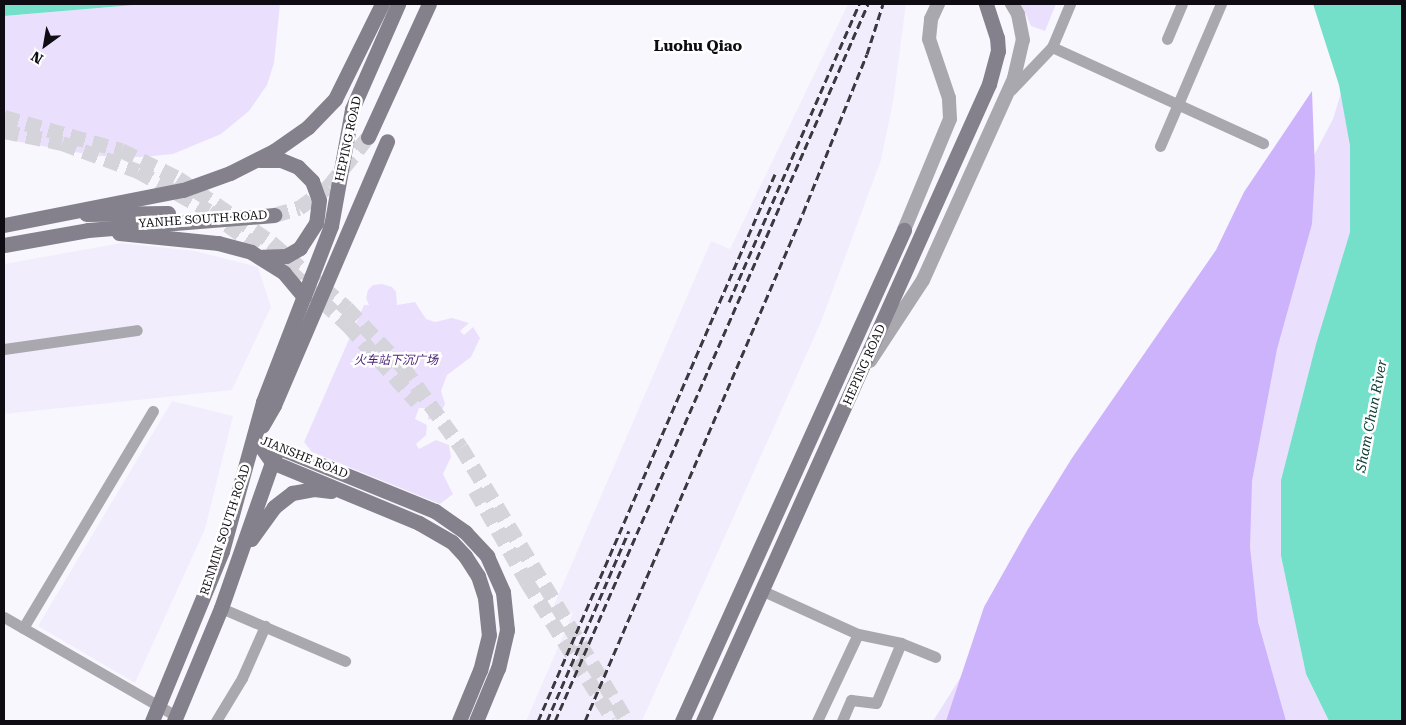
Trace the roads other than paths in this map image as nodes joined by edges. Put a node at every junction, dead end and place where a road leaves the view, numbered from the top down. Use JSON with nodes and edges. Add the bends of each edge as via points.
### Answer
{"nodes":[{"id":1,"x":381,"y":4,"type":"edge"},
{"id":2,"x":398,"y":4,"type":"edge"},
{"id":3,"x":430,"y":4,"type":"edge"},
{"id":4,"x":938,"y":4,"type":"edge"},
{"id":5,"x":986,"y":4,"type":"edge"},
{"id":6,"x":1012,"y":4,"type":"edge"},
{"id":7,"x":1070,"y":4,"type":"edge"},
{"id":8,"x":1182,"y":4,"type":"edge"},
{"id":9,"x":1220,"y":4,"type":"edge"},
{"id":10,"x":1167,"y":39,"type":"dead end"},
{"id":11,"x":1052,"y":47,"type":"junction"},
{"id":12,"x":1008,"y":93,"type":"junction"},
{"id":13,"x":1179,"y":106,"type":"junction"},
{"id":14,"x":352,"y":109,"type":"junction"},
{"id":15,"x":368,"y":136,"type":"tunnel mouth"},
{"id":16,"x":387,"y":141,"type":"dead end"},
{"id":17,"x":1264,"y":143,"type":"dead end"},
{"id":18,"x":1160,"y":146,"type":"dead end"},
{"id":19,"x":257,"y":161,"type":"junction"},
{"id":20,"x":24,"y":220,"type":"junction"},
{"id":21,"x":4,"y":225,"type":"edge"},
{"id":22,"x":88,"y":230,"type":"junction"},
{"id":23,"x":904,"y":230,"type":"joint"},
{"id":24,"x":4,"y":245,"type":"edge"},
{"id":25,"x":323,"y":250,"type":"joint"},
{"id":26,"x":262,"y":257,"type":"junction"},
{"id":27,"x":304,"y":297,"type":"junction"},
{"id":28,"x":137,"y":330,"type":"dead end"},
{"id":29,"x":4,"y":349,"type":"edge"},
{"id":30,"x":864,"y":370,"type":"junction"},
{"id":31,"x":153,"y":411,"type":"dead end"},
{"id":32,"x":255,"y":438,"type":"junction"},
{"id":33,"x":278,"y":446,"type":"junction"},
{"id":34,"x":272,"y":462,"type":"junction"},
{"id":35,"x":346,"y":492,"type":"junction"},
{"id":36,"x":240,"y":555,"type":"junction"},
{"id":37,"x":763,"y":590,"type":"junction"},
{"id":38,"x":221,"y":608,"type":"junction"},
{"id":39,"x":4,"y":617,"type":"edge"},
{"id":40,"x":265,"y":626,"type":"junction"},
{"id":41,"x":23,"y":628,"type":"junction"},
{"id":42,"x":858,"y":634,"type":"junction"},
{"id":43,"x":901,"y":643,"type":"junction"},
{"id":44,"x":934,"y":657,"type":"dead end"},
{"id":45,"x":345,"y":660,"type":"dead end"},
{"id":46,"x":158,"y":707,"type":"junction"},
{"id":47,"x":175,"y":719,"type":"edge"},
{"id":48,"x":152,"y":721,"type":"edge"},
{"id":49,"x":216,"y":721,"type":"edge"},
{"id":50,"x":459,"y":721,"type":"edge"},
{"id":51,"x":476,"y":721,"type":"edge"},
{"id":52,"x":682,"y":721,"type":"edge"},
{"id":53,"x":703,"y":721,"type":"edge"},
{"id":54,"x":818,"y":721,"type":"edge"},
{"id":55,"x":842,"y":721,"type":"edge"}],
"edges":[{"from":1,"to":14,"type":"main road"},
{"from":1,"to":19,"type":"main road","name":"YANHE SOUTH ROAD","via":[[335,99],[291,140]]},
{"from":2,"to":14,"type":"main road","name":"HEPING ROAD"},
{"from":3,"to":15,"type":"main road"},
{"from":4,"to":23,"type":"street","via":[[930,18],[929,38],[949,98],[950,119]]},
{"from":5,"to":30,"type":"main road","name":"HEPING ROAD","via":[[995,25],[998,51],[989,84]]},
{"from":6,"to":12,"type":"street","via":[[1019,18],[1023,45]]},
{"from":7,"to":11,"type":"street"},
{"from":8,"to":10,"type":"street"},
{"from":9,"to":13,"type":"street"},
{"from":11,"to":12,"type":"street"},
{"from":11,"to":13,"type":"street"},
{"from":12,"to":30,"type":"street","via":[[923,280]]},
{"from":13,"to":17,"type":"street"},
{"from":13,"to":18,"type":"street"},
{"from":14,"to":25,"type":"main road","name":"HEPING ROAD","via":[[333,218]]},
{"from":16,"to":32,"type":"main road","via":[[274,405]]},
{"from":19,"to":20,"type":"main road","name":"YANHE SOUTH ROAD","via":[[182,190]]},
{"from":19,"to":26,"type":"main road","via":[[281,160],[298,167],[312,181],[319,200],[316,223],[300,248],[286,256]]},
{"from":20,"to":21,"type":"main road","name":"YANHE SOUTH ROAD"},
{"from":20,"to":22,"type":"main road","name":"YANHE SOUTH ROAD","via":[[128,213],[274,215]]},
{"from":22,"to":24,"type":"main road","name":"YANHE SOUTH ROAD"},
{"from":22,"to":26,"type":"main road","via":[[218,243]]},
{"from":23,"to":52,"type":"main road","name":"HEPING ROAD"},
{"from":25,"to":27,"type":"main road","name":"RENMIN SOUTH ROAD"},
{"from":26,"to":27,"type":"main road","via":[[284,273]]},
{"from":27,"to":32,"type":"main road","name":"RENMIN SOUTH ROAD","via":[[263,402]]},
{"from":28,"to":29,"type":"street"},
{"from":30,"to":37,"type":"main road","name":"HEPING ROAD"},
{"from":31,"to":41,"type":"street"},
{"from":32,"to":33,"type":"main road","name":"JIANSHE ROAD"},
{"from":32,"to":34,"type":"main road","name":"JIANSHE ROAD"},
{"from":32,"to":46,"type":"main road","name":"RENMIN SOUTH ROAD","via":[[208,590]]},
{"from":33,"to":34,"type":"main road","name":"RENMIN SOUTH ROAD"},
{"from":33,"to":51,"type":"main road","name":"JIANSHE ROAD","via":[[435,512],[465,532],[487,556],[503,592],[506,630],[498,668]]},
{"from":34,"to":35,"type":"main road","name":"JIANSHE ROAD"},
{"from":34,"to":36,"type":"main road","name":"RENMIN SOUTH ROAD"},
{"from":35,"to":36,"type":"main road","via":[[314,488],[292,493],[274,507]]},
{"from":35,"to":50,"type":"main road","name":"JIANSHE ROAD","via":[[437,533],[465,556],[478,576],[487,607],[488,636],[480,670]]},
{"from":36,"to":38,"type":"main road","name":"RENMIN SOUTH ROAD"},
{"from":37,"to":42,"type":"street"},
{"from":37,"to":53,"type":"main road","name":"HEPING ROAD"},
{"from":38,"to":40,"type":"street"},
{"from":38,"to":47,"type":"main road","name":"RENMIN SOUTH ROAD"},
{"from":39,"to":41,"type":"street"},
{"from":40,"to":45,"type":"street"},
{"from":40,"to":49,"type":"street","via":[[242,678]]},
{"from":41,"to":46,"type":"street"},
{"from":42,"to":43,"type":"street"},
{"from":42,"to":54,"type":"street"},
{"from":43,"to":44,"type":"street"},
{"from":43,"to":55,"type":"street","via":[[876,703],[851,700]]},
{"from":46,"to":47,"type":"street"},
{"from":46,"to":48,"type":"main road","name":"RENMIN SOUTH ROAD"}]}
